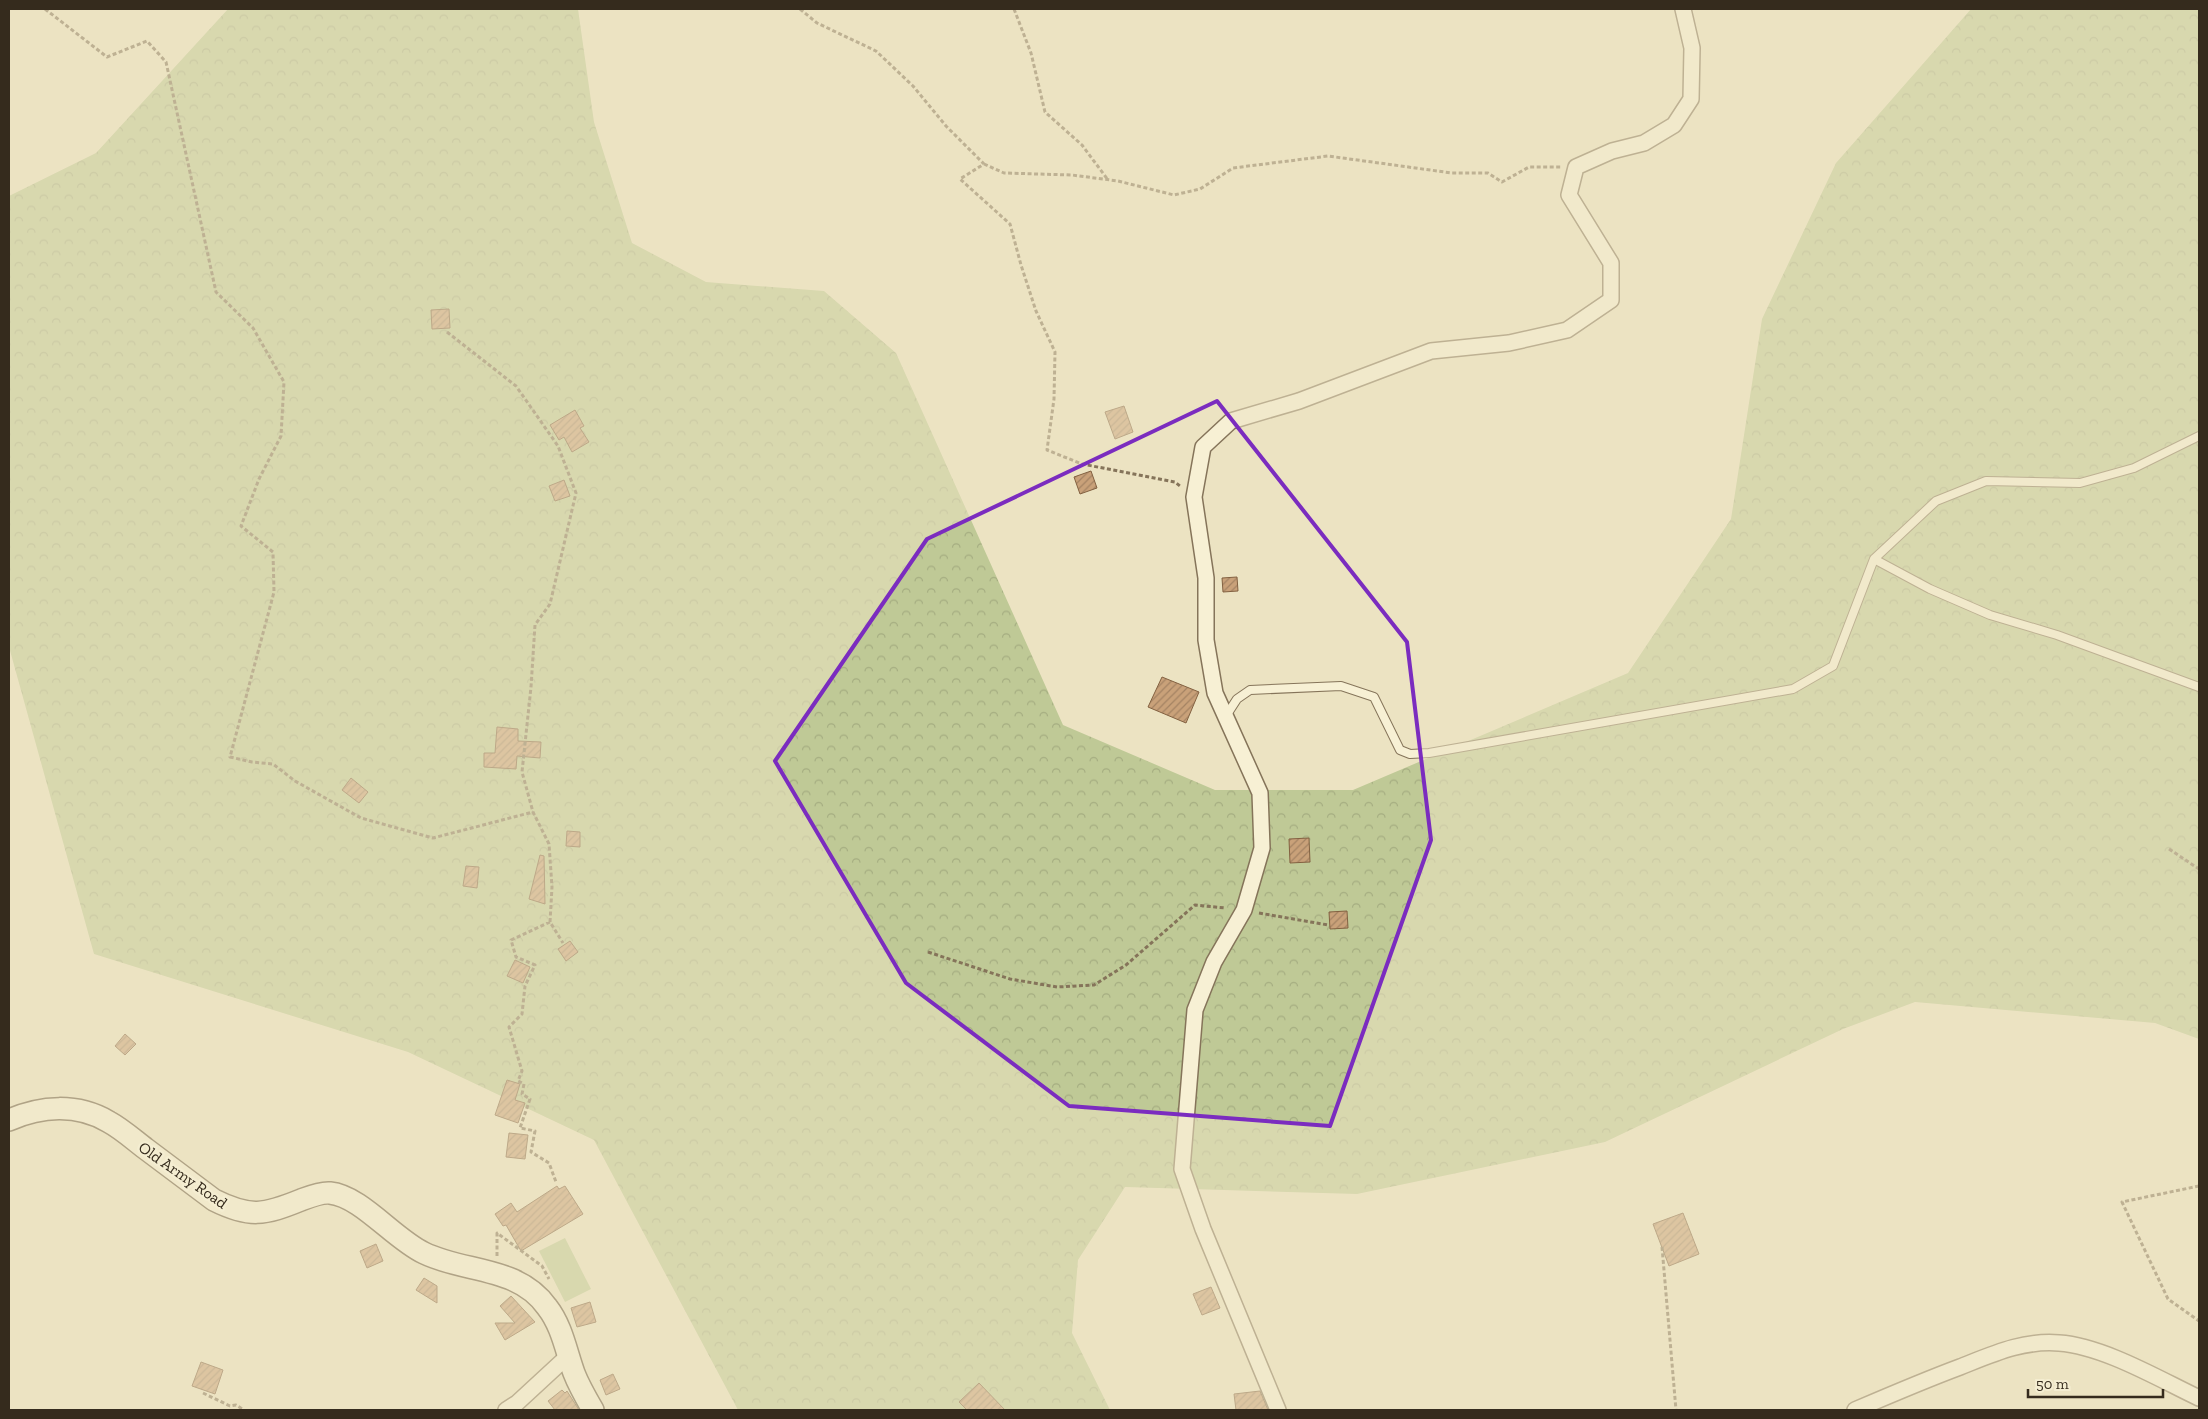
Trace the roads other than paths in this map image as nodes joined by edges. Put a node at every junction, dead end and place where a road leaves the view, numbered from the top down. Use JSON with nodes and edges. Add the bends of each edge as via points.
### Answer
{"nodes":[{"id":1,"x":1683,"y":9,"type":"edge"},
{"id":2,"x":2199,"y":436,"type":"edge"},
{"id":3,"x":1874,"y":559,"type":"junction"},
{"id":4,"x":2199,"y":687,"type":"edge"},
{"id":5,"x":1226,"y":716,"type":"junction"},
{"id":6,"x":9,"y":1120,"type":"edge"},
{"id":7,"x":569,"y":1355,"type":"junction"},
{"id":8,"x":2199,"y":1398,"type":"edge"},
{"id":9,"x":506,"y":1410,"type":"edge"},
{"id":10,"x":593,"y":1410,"type":"edge"},
{"id":11,"x":1278,"y":1410,"type":"edge"},
{"id":12,"x":1856,"y":1410,"type":"edge"}],
"edges":[{"from":1,"to":5,"type":"street","via":[[1692,48],[1691,99],[1674,125],[1644,143],[1612,151],[1576,167],[1569,195],[1610,263],[1611,300],[1567,330],[1509,343],[1431,351],[1299,400],[1231,421],[1203,447],[1194,497],[1206,578],[1206,640],[1215,693]]},
{"from":2,"to":3,"type":"lane","via":[[2134,468],[2080,483],[1986,481],[1936,501]]},
{"from":3,"to":4,"type":"lane","via":[[1930,589],[1990,615],[2057,635]]},
{"from":3,"to":5,"type":"lane","via":[[1833,666],[1793,689],[1410,754],[1400,750],[1374,697],[1341,686],[1250,690],[1237,699]]},
{"from":5,"to":11,"type":"street","via":[[1260,794],[1262,848],[1244,910],[1214,962],[1195,1010],[1182,1169],[1203,1229]]},
{"from":6,"to":7,"type":"street","name":"Old Army Road","via":[[48,1108],[68,1108],[109,1121],[214,1200],[234,1210],[258,1214],[326,1193],[341,1194],[424,1253],[494,1272],[532,1291],[547,1306]]},
{"from":7,"to":9,"type":"street"},
{"from":7,"to":10,"type":"street","name":"Old Army Road","via":[[582,1392]]},
{"from":8,"to":12,"type":"street","via":[[2087,1348],[2060,1343],[2030,1343],[1937,1376]]}]}
